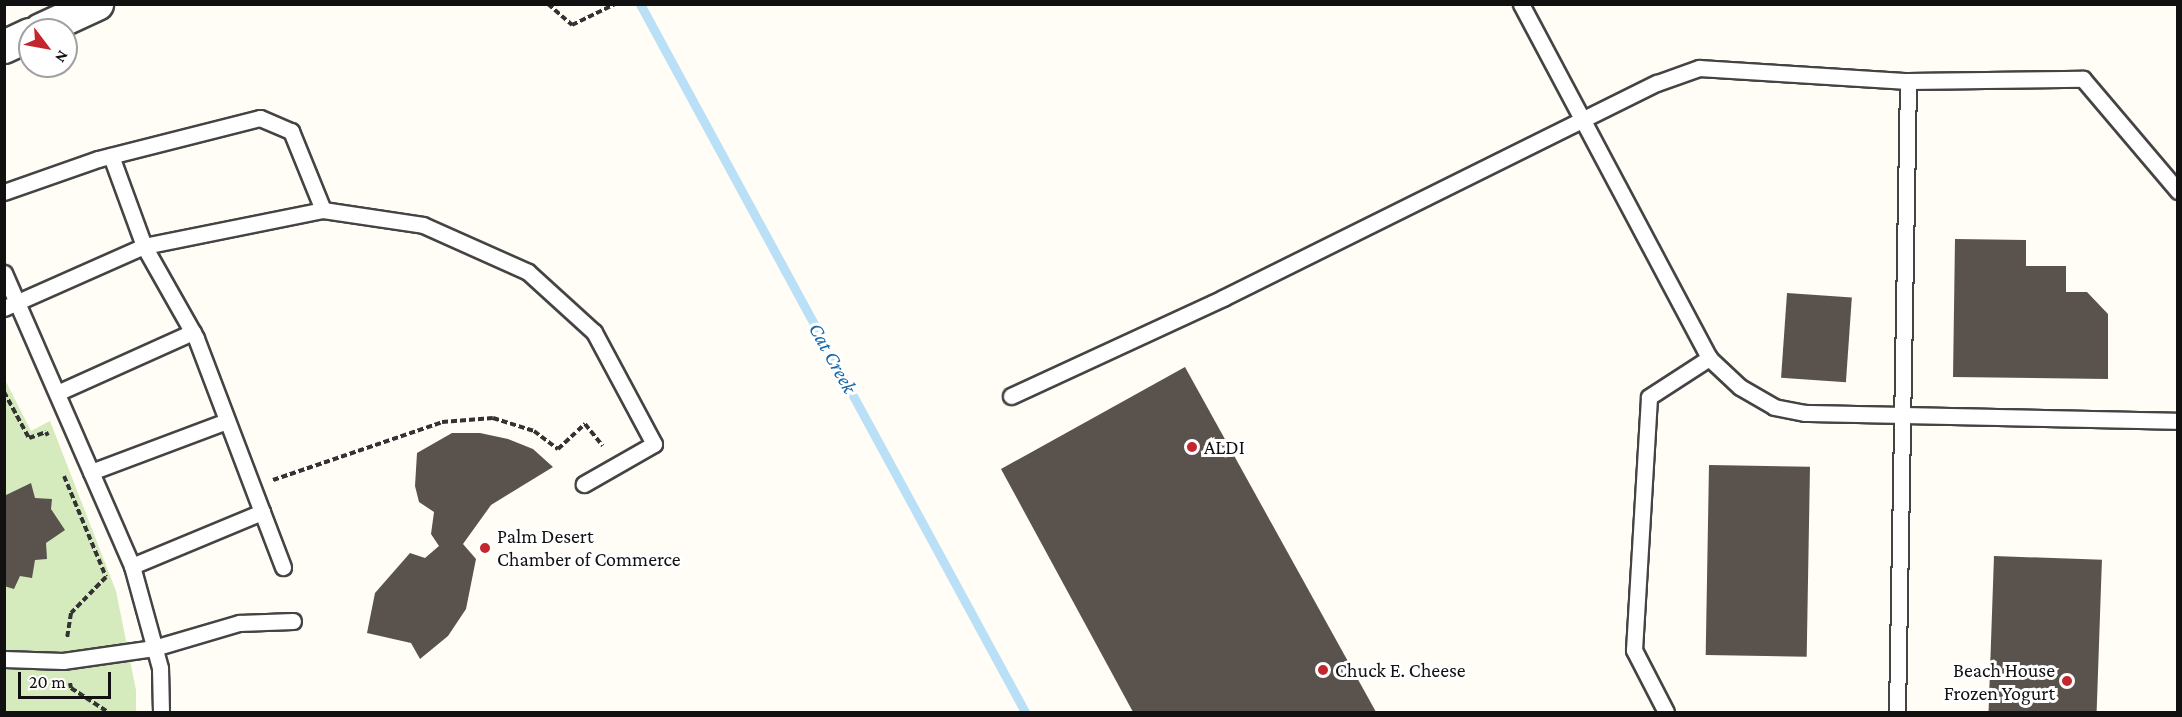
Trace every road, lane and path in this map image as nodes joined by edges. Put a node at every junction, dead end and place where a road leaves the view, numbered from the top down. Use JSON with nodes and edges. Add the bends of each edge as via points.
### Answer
{"nodes":[{"id":1,"x":97,"y":4,"type":"edge"},
{"id":2,"x":548,"y":4,"type":"edge"},
{"id":3,"x":615,"y":4,"type":"edge"},
{"id":4,"x":1521,"y":4,"type":"edge"},
{"id":5,"x":67,"y":18,"type":"edge"},
{"id":6,"x":18,"y":40,"type":"edge"},
{"id":7,"x":4,"y":46,"type":"edge"},
{"id":8,"x":1908,"y":81,"type":"junction"},
{"id":9,"x":1585,"y":120,"type":"junction"},
{"id":10,"x":111,"y":156,"type":"junction"},
{"id":11,"x":2178,"y":190,"type":"edge"},
{"id":12,"x":4,"y":192,"type":"edge"},
{"id":13,"x":323,"y":210,"type":"junction"},
{"id":14,"x":144,"y":246,"type":"junction"},
{"id":15,"x":4,"y":273,"type":"edge"},
{"id":16,"x":11,"y":305,"type":"edge"},
{"id":17,"x":193,"y":332,"type":"junction"},
{"id":18,"x":1709,"y":358,"type":"junction"},
{"id":19,"x":4,"y":392,"type":"edge"},
{"id":20,"x":57,"y":393,"type":"junction"},
{"id":21,"x":1011,"y":396,"type":"dead end"},
{"id":22,"x":1903,"y":415,"type":"junction"},
{"id":23,"x":227,"y":421,"type":"junction"},
{"id":24,"x":2178,"y":421,"type":"edge"},
{"id":25,"x":50,"y":443,"type":"dead end"},
{"id":26,"x":617,"y":463,"type":"junction"},
{"id":27,"x":91,"y":472,"type":"junction"},
{"id":28,"x":63,"y":474,"type":"dead end"},
{"id":29,"x":585,"y":484,"type":"dead end"},
{"id":30,"x":252,"y":487,"type":"junction"},
{"id":31,"x":262,"y":512,"type":"junction"},
{"id":32,"x":132,"y":566,"type":"junction"},
{"id":33,"x":283,"y":567,"type":"dead end"},
{"id":34,"x":293,"y":621,"type":"dead end"},
{"id":35,"x":154,"y":648,"type":"junction"},
{"id":36,"x":4,"y":659,"type":"edge"},
{"id":37,"x":63,"y":661,"type":"junction"},
{"id":38,"x":102,"y":711,"type":"edge"},
{"id":39,"x":108,"y":712,"type":"edge"},
{"id":40,"x":161,"y":712,"type":"edge"},
{"id":41,"x":1666,"y":712,"type":"edge"},
{"id":42,"x":1897,"y":712,"type":"edge"}],
"edges":[{"from":1,"to":5,"type":"street"},
{"from":2,"to":3,"type":"path","via":[[572,25]]},
{"from":4,"to":9,"type":"lane"},
{"from":6,"to":7,"type":"street"},
{"from":8,"to":9,"type":"lane","via":[[1699,68],[1657,83]]},
{"from":8,"to":11,"type":"lane","via":[[2083,79]]},
{"from":8,"to":22,"type":"lane"},
{"from":9,"to":18,"type":"lane"},
{"from":9,"to":21,"type":"lane","via":[[1223,298]]},
{"from":10,"to":12,"type":"lane"},
{"from":10,"to":13,"type":"lane","via":[[260,118],[291,131]]},
{"from":10,"to":14,"type":"lane"},
{"from":13,"to":14,"type":"lane"},
{"from":13,"to":26,"type":"lane","via":[[423,225],[528,272],[594,332],[648,431],[654,444]]},
{"from":14,"to":16,"type":"lane"},
{"from":14,"to":17,"type":"lane"},
{"from":15,"to":16,"type":"lane"},
{"from":16,"to":20,"type":"lane"},
{"from":17,"to":20,"type":"lane"},
{"from":17,"to":23,"type":"lane"},
{"from":18,"to":22,"type":"lane","via":[[1740,387],[1774,406],[1805,413]]},
{"from":18,"to":41,"type":"lane","via":[[1649,397],[1634,650]]},
{"from":19,"to":25,"type":"path","via":[[28,438],[46,432]]},
{"from":20,"to":27,"type":"lane"},
{"from":22,"to":24,"type":"lane"},
{"from":22,"to":42,"type":"lane"},
{"from":23,"to":27,"type":"lane"},
{"from":23,"to":30,"type":"lane"},
{"from":26,"to":29,"type":"lane"},
{"from":26,"to":30,"type":"path","via":[[585,424],[558,449],[534,431],[493,418],[442,422]]},
{"from":27,"to":32,"type":"lane"},
{"from":28,"to":37,"type":"path","via":[[106,578],[71,613]]},
{"from":30,"to":31,"type":"lane"},
{"from":31,"to":32,"type":"lane"},
{"from":31,"to":33,"type":"lane"},
{"from":32,"to":35,"type":"lane"},
{"from":34,"to":35,"type":"lane","via":[[239,623]]},
{"from":35,"to":37,"type":"lane"},
{"from":35,"to":40,"type":"lane","via":[[160,668]]},
{"from":36,"to":37,"type":"lane"},
{"from":37,"to":38,"type":"path","via":[[71,688]]},
{"from":38,"to":39,"type":"path"}]}
